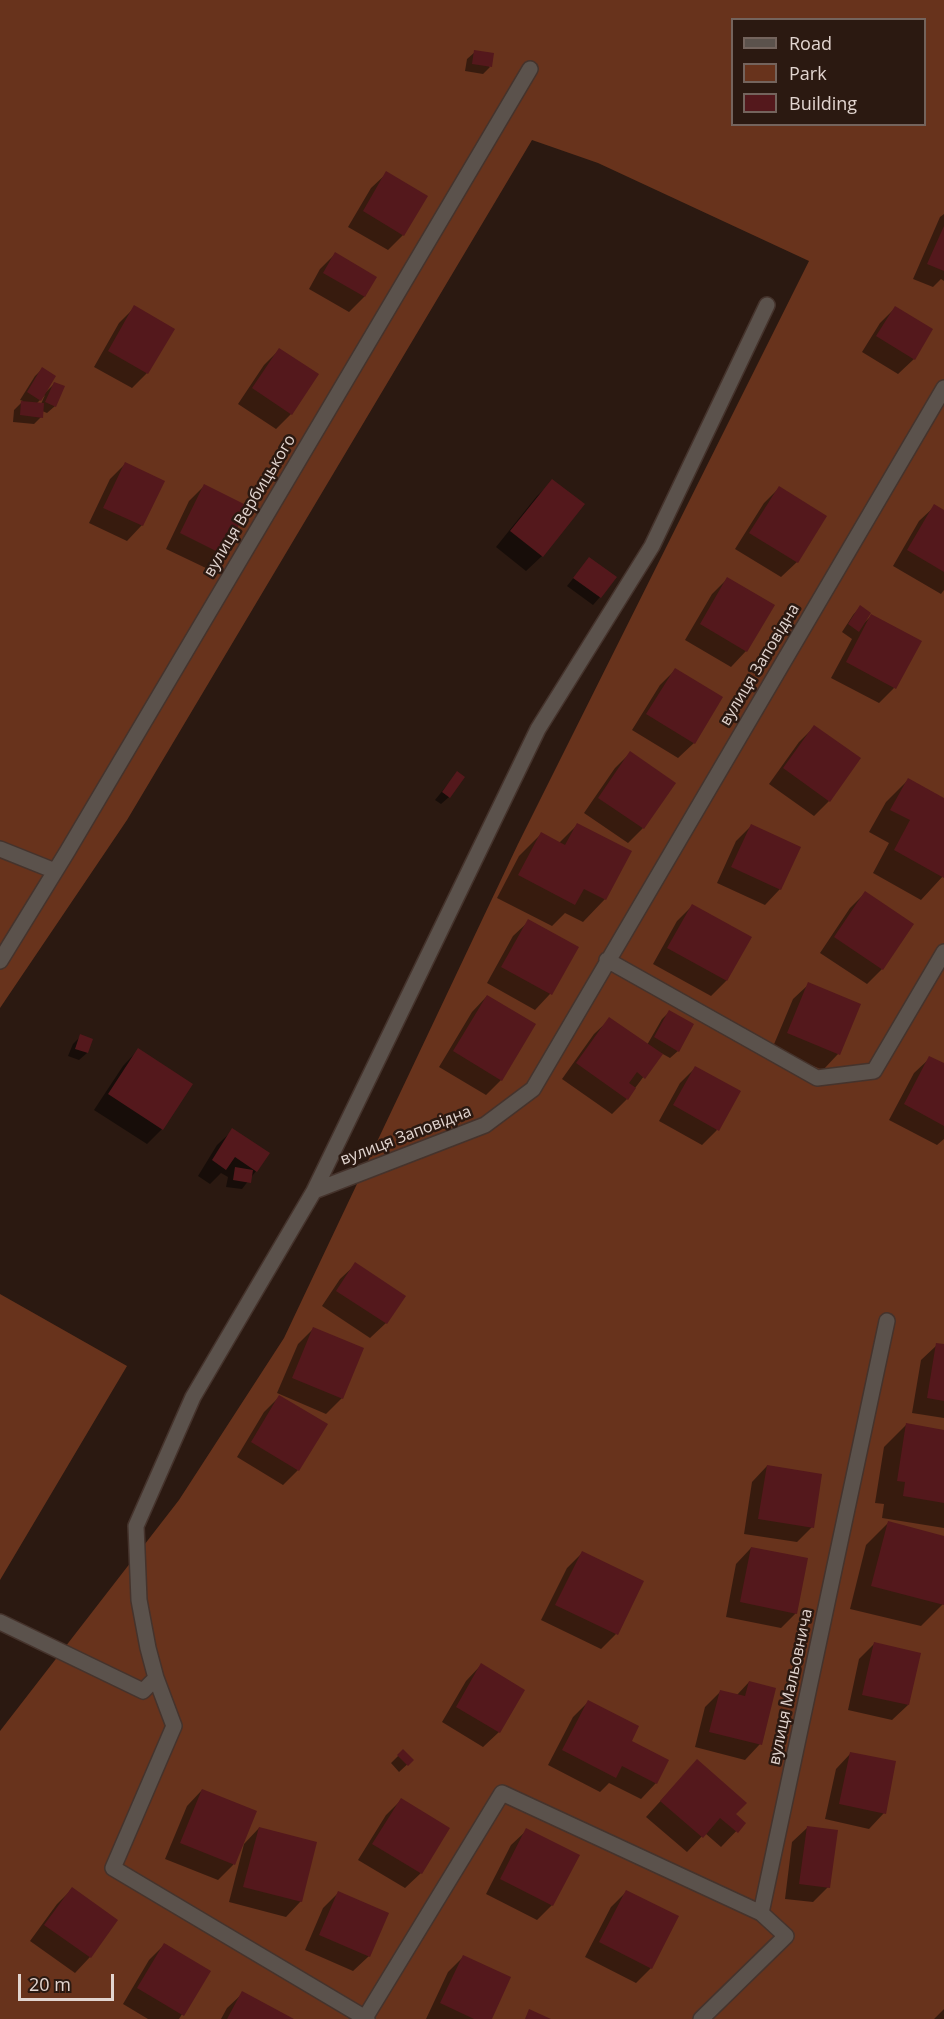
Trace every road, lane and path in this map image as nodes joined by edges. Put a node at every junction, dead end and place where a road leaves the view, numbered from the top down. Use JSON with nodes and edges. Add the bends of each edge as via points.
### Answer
{"nodes":[{"id":1,"x":530,"y":69,"type":"dead end"},
{"id":2,"x":767,"y":305,"type":"dead end"},
{"id":3,"x":944,"y":388,"type":"edge"},
{"id":4,"x":0,"y":849,"type":"edge"},
{"id":5,"x":55,"y":871,"type":"junction"},
{"id":6,"x":944,"y":952,"type":"edge"},
{"id":7,"x":607,"y":960,"type":"junction"},
{"id":8,"x":0,"y":961,"type":"edge"},
{"id":9,"x":314,"y":1191,"type":"junction"},
{"id":10,"x":887,"y":1321,"type":"dead end"},
{"id":11,"x":0,"y":1622,"type":"edge"},
{"id":12,"x":156,"y":1678,"type":"junction"},
{"id":13,"x":761,"y":1913,"type":"junction"},
{"id":14,"x":366,"y":2019,"type":"edge"},
{"id":15,"x":701,"y":2019,"type":"edge"}],
"edges":[{"from":1,"to":5,"type":"street","name":"вулиця Вербицького"},
{"from":2,"to":9,"type":"street","via":[[652,546],[538,729]]},
{"from":3,"to":7,"type":"street","name":"вулиця Заповідна"},
{"from":4,"to":5,"type":"street"},
{"from":5,"to":8,"type":"street","name":"вулиця Вербицького"},
{"from":6,"to":7,"type":"street","via":[[874,1071],[817,1078]]},
{"from":7,"to":9,"type":"street","name":"вулиця Заповідна","via":[[533,1089],[485,1125]]},
{"from":9,"to":12,"type":"street","via":[[193,1397],[136,1526],[139,1600]]},
{"from":10,"to":13,"type":"street","name":"вулиця Мальовнича"},
{"from":11,"to":12,"type":"street","via":[[142,1691]]},
{"from":12,"to":14,"type":"street","via":[[174,1726],[113,1868]]},
{"from":13,"to":14,"type":"street","via":[[502,1793]]},
{"from":13,"to":15,"type":"street","via":[[786,1936]]}]}
